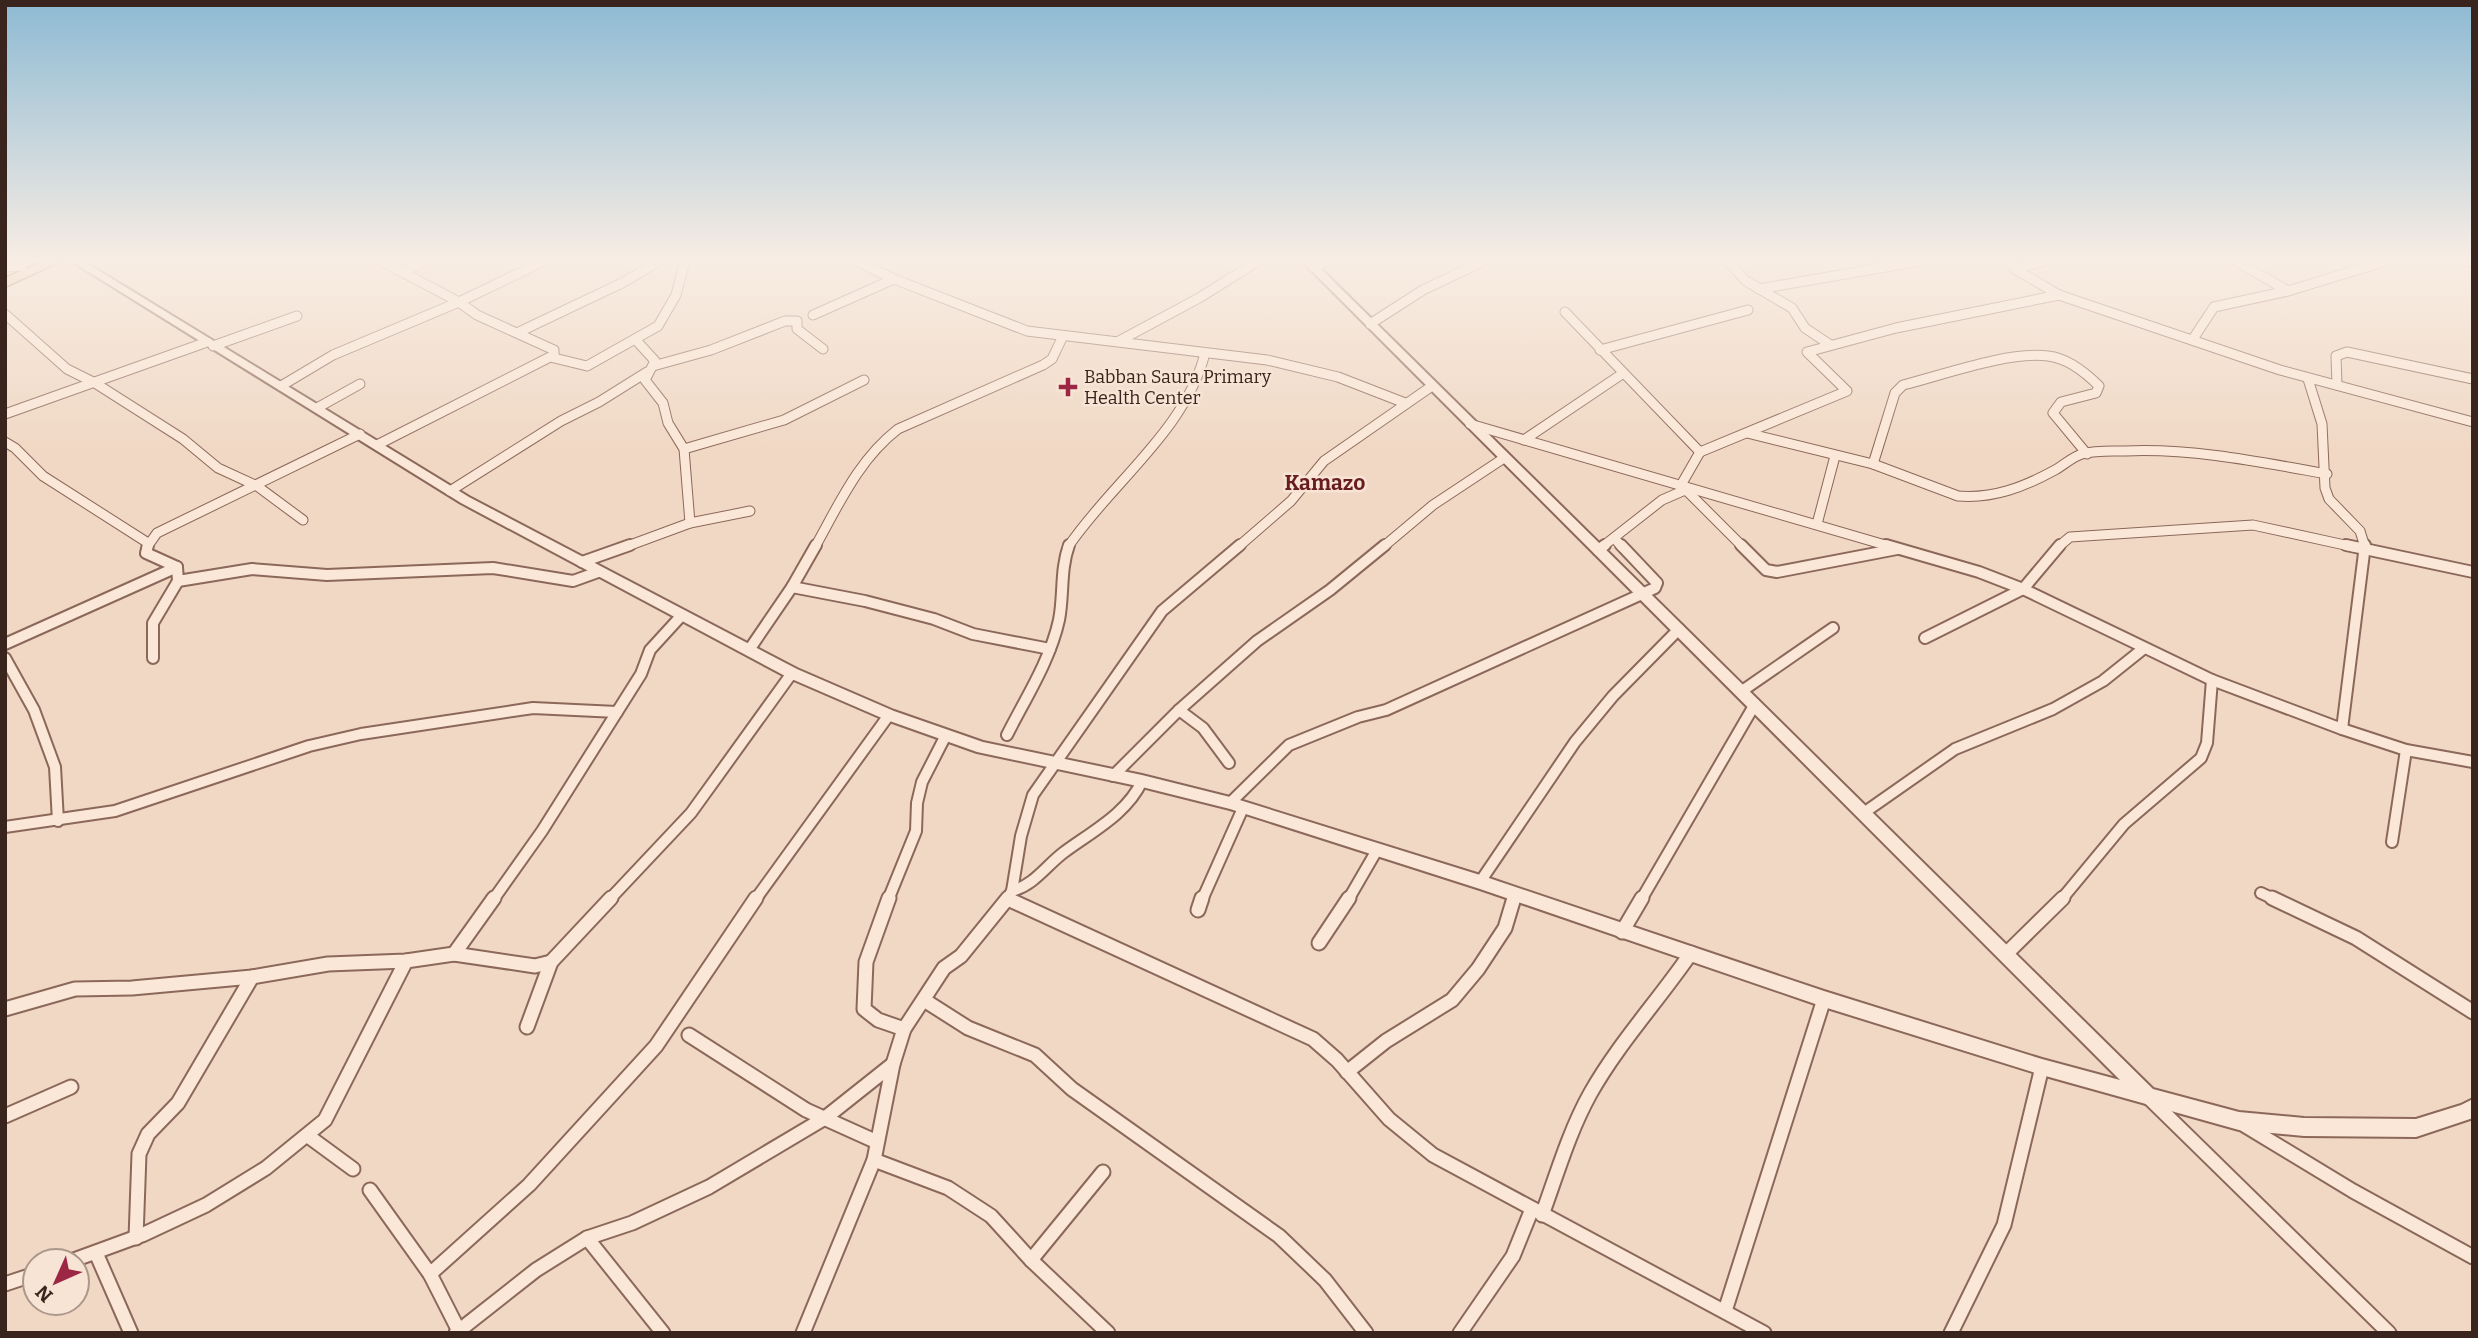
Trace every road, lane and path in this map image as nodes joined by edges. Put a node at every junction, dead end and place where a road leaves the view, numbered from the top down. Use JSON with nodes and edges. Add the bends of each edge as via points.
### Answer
{"nodes":[{"id":1,"x":16,"y":323,"type":"edge"},
{"id":2,"x":177,"y":323,"type":"edge"},
{"id":3,"x":273,"y":323,"type":"edge"},
{"id":4,"x":407,"y":323,"type":"edge"},
{"id":5,"x":498,"y":323,"type":"edge"},
{"id":6,"x":537,"y":323,"type":"edge"},
{"id":7,"x":660,"y":323,"type":"edge"},
{"id":8,"x":779,"y":323,"type":"edge"},
{"id":9,"x":797,"y":323,"type":"edge"},
{"id":10,"x":1008,"y":323,"type":"edge"},
{"id":11,"x":1152,"y":323,"type":"edge"},
{"id":12,"x":1576,"y":323,"type":"edge"},
{"id":13,"x":1698,"y":323,"type":"edge"},
{"id":14,"x":1802,"y":323,"type":"edge"},
{"id":15,"x":1926,"y":323,"type":"edge"},
{"id":16,"x":2146,"y":323,"type":"edge"},
{"id":17,"x":2203,"y":323,"type":"edge"},
{"id":18,"x":1370,"y":324,"type":"edge"},
{"id":19,"x":519,"y":332,"type":"junction"},
{"id":20,"x":1062,"y":338,"type":"junction"},
{"id":21,"x":635,"y":339,"type":"junction"},
{"id":22,"x":2193,"y":339,"type":"junction"},
{"id":23,"x":1119,"y":341,"type":"junction"},
{"id":24,"x":210,"y":344,"type":"junction"},
{"id":25,"x":1829,"y":344,"type":"junction"},
{"id":26,"x":823,"y":349,"type":"dead end"},
{"id":27,"x":1600,"y":350,"type":"junction"},
{"id":28,"x":1205,"y":352,"type":"junction"},
{"id":29,"x":555,"y":356,"type":"junction"},
{"id":30,"x":650,"y":369,"type":"junction"},
{"id":31,"x":1622,"y":374,"type":"junction"},
{"id":32,"x":2308,"y":379,"type":"junction"},
{"id":33,"x":2473,"y":379,"type":"edge"},
{"id":34,"x":864,"y":380,"type":"dead end"},
{"id":35,"x":95,"y":383,"type":"junction"},
{"id":36,"x":360,"y":384,"type":"dead end"},
{"id":37,"x":2337,"y":385,"type":"junction"},
{"id":38,"x":281,"y":386,"type":"junction"},
{"id":39,"x":1432,"y":386,"type":"junction"},
{"id":40,"x":1405,"y":402,"type":"junction"},
{"id":41,"x":317,"y":408,"type":"junction"},
{"id":42,"x":5,"y":414,"type":"edge"},
{"id":43,"x":2473,"y":422,"type":"edge"},
{"id":44,"x":1470,"y":424,"type":"junction"},
{"id":45,"x":1747,"y":433,"type":"junction"},
{"id":46,"x":360,"y":434,"type":"junction"},
{"id":47,"x":1524,"y":440,"type":"junction"},
{"id":48,"x":5,"y":442,"type":"edge"},
{"id":49,"x":377,"y":444,"type":"junction"},
{"id":50,"x":684,"y":449,"type":"junction"},
{"id":51,"x":1700,"y":452,"type":"junction"},
{"id":52,"x":2087,"y":454,"type":"junction"},
{"id":53,"x":1835,"y":456,"type":"junction"},
{"id":54,"x":1504,"y":458,"type":"junction"},
{"id":55,"x":1873,"y":464,"type":"junction"},
{"id":56,"x":2327,"y":474,"type":"junction"},
{"id":57,"x":255,"y":485,"type":"junction"},
{"id":58,"x":1683,"y":487,"type":"junction"},
{"id":59,"x":450,"y":491,"type":"junction"},
{"id":60,"x":750,"y":511,"type":"dead end"},
{"id":61,"x":303,"y":520,"type":"dead end"},
{"id":62,"x":690,"y":523,"type":"junction"},
{"id":63,"x":1817,"y":524,"type":"junction"},
{"id":64,"x":1614,"y":538,"type":"junction"},
{"id":65,"x":148,"y":543,"type":"junction"},
{"id":66,"x":1900,"y":548,"type":"junction"},
{"id":67,"x":2366,"y":548,"type":"junction"},
{"id":68,"x":1598,"y":550,"type":"junction"},
{"id":69,"x":582,"y":562,"type":"junction"},
{"id":70,"x":177,"y":567,"type":"junction"},
{"id":71,"x":598,"y":572,"type":"junction"},
{"id":72,"x":2473,"y":572,"type":"edge"},
{"id":73,"x":178,"y":581,"type":"junction"},
{"id":74,"x":792,"y":587,"type":"junction"},
{"id":75,"x":2023,"y":589,"type":"junction"},
{"id":76,"x":1643,"y":593,"type":"junction"},
{"id":77,"x":682,"y":615,"type":"junction"},
{"id":78,"x":1833,"y":628,"type":"dead end"},
{"id":79,"x":1679,"y":629,"type":"junction"},
{"id":80,"x":1925,"y":638,"type":"dead end"},
{"id":81,"x":5,"y":644,"type":"edge"},
{"id":82,"x":1050,"y":649,"type":"junction"},
{"id":83,"x":2143,"y":649,"type":"junction"},
{"id":84,"x":749,"y":650,"type":"junction"},
{"id":85,"x":5,"y":658,"type":"edge"},
{"id":86,"x":153,"y":658,"type":"dead end"},
{"id":87,"x":792,"y":673,"type":"junction"},
{"id":88,"x":2212,"y":680,"type":"junction"},
{"id":89,"x":1742,"y":691,"type":"junction"},
{"id":90,"x":1755,"y":704,"type":"junction"},
{"id":91,"x":1179,"y":710,"type":"junction"},
{"id":92,"x":617,"y":712,"type":"junction"},
{"id":93,"x":889,"y":715,"type":"junction"},
{"id":94,"x":2342,"y":729,"type":"junction"},
{"id":95,"x":946,"y":735,"type":"junction"},
{"id":96,"x":1007,"y":735,"type":"dead end"},
{"id":97,"x":2406,"y":750,"type":"junction"},
{"id":98,"x":1057,"y":762,"type":"junction"},
{"id":99,"x":2473,"y":762,"type":"edge"},
{"id":100,"x":1229,"y":763,"type":"dead end"},
{"id":101,"x":1113,"y":776,"type":"junction"},
{"id":102,"x":1142,"y":781,"type":"junction"},
{"id":103,"x":1237,"y":805,"type":"junction"},
{"id":104,"x":1864,"y":812,"type":"junction"},
{"id":105,"x":58,"y":821,"type":"junction"},
{"id":106,"x":5,"y":827,"type":"edge"},
{"id":107,"x":2392,"y":842,"type":"dead end"},
{"id":108,"x":1377,"y":850,"type":"junction"},
{"id":109,"x":1480,"y":882,"type":"junction"},
{"id":110,"x":2260,"y":892,"type":"dead end"},
{"id":111,"x":1010,"y":895,"type":"junction"},
{"id":112,"x":1515,"y":895,"type":"junction"},
{"id":113,"x":1198,"y":910,"type":"dead end"},
{"id":114,"x":1622,"y":932,"type":"junction"},
{"id":115,"x":1319,"y":943,"type":"dead end"},
{"id":116,"x":1691,"y":953,"type":"junction"},
{"id":117,"x":2007,"y":953,"type":"junction"},
{"id":118,"x":454,"y":954,"type":"junction"},
{"id":119,"x":406,"y":961,"type":"junction"},
{"id":120,"x":551,"y":962,"type":"junction"},
{"id":121,"x":252,"y":977,"type":"junction"},
{"id":122,"x":1824,"y":999,"type":"junction"},
{"id":123,"x":924,"y":1000,"type":"junction"},
{"id":124,"x":5,"y":1009,"type":"edge"},
{"id":125,"x":2473,"y":1012,"type":"edge"},
{"id":126,"x":527,"y":1027,"type":"dead end"},
{"id":127,"x":904,"y":1029,"type":"junction"},
{"id":128,"x":689,"y":1035,"type":"dead end"},
{"id":129,"x":893,"y":1064,"type":"junction"},
{"id":130,"x":2042,"y":1067,"type":"junction"},
{"id":131,"x":1347,"y":1072,"type":"junction"},
{"id":132,"x":71,"y":1087,"type":"dead end"},
{"id":133,"x":2150,"y":1098,"type":"junction"},
{"id":134,"x":2473,"y":1107,"type":"edge"},
{"id":135,"x":5,"y":1116,"type":"edge"},
{"id":136,"x":825,"y":1118,"type":"junction"},
{"id":137,"x":2239,"y":1121,"type":"junction"},
{"id":138,"x":308,"y":1136,"type":"junction"},
{"id":139,"x":877,"y":1142,"type":"junction"},
{"id":140,"x":873,"y":1160,"type":"junction"},
{"id":141,"x":353,"y":1169,"type":"dead end"},
{"id":142,"x":1103,"y":1172,"type":"dead end"},
{"id":143,"x":370,"y":1190,"type":"dead end"},
{"id":144,"x":1537,"y":1212,"type":"junction"},
{"id":145,"x":136,"y":1238,"type":"junction"},
{"id":146,"x":587,"y":1238,"type":"junction"},
{"id":147,"x":96,"y":1253,"type":"junction"},
{"id":148,"x":91,"y":1255,"type":"edge"},
{"id":149,"x":2473,"y":1256,"type":"edge"},
{"id":150,"x":1031,"y":1259,"type":"junction"},
{"id":151,"x":430,"y":1274,"type":"junction"},
{"id":152,"x":1725,"y":1311,"type":"junction"},
{"id":153,"x":457,"y":1332,"type":"edge"},
{"id":154,"x":131,"y":1333,"type":"edge"},
{"id":155,"x":663,"y":1333,"type":"edge"},
{"id":156,"x":803,"y":1333,"type":"edge"},
{"id":157,"x":1108,"y":1333,"type":"edge"},
{"id":158,"x":1366,"y":1333,"type":"edge"},
{"id":159,"x":1460,"y":1333,"type":"edge"},
{"id":160,"x":1764,"y":1333,"type":"edge"},
{"id":161,"x":1951,"y":1333,"type":"edge"},
{"id":162,"x":2389,"y":1333,"type":"edge"}],
"edges":[{"from":1,"to":35,"type":"street","via":[[67,369]]},
{"from":2,"to":24,"type":"street"},
{"from":3,"to":24,"type":"street"},
{"from":4,"to":38,"type":"street","via":[[333,355]]},
{"from":5,"to":19,"type":"street"},
{"from":6,"to":19,"type":"street"},
{"from":7,"to":21,"type":"street"},
{"from":8,"to":30,"type":"street"},
{"from":9,"to":26,"type":"street","via":[[797,329]]},
{"from":10,"to":20,"type":"street"},
{"from":11,"to":23,"type":"street"},
{"from":12,"to":27,"type":"street"},
{"from":13,"to":27,"type":"street"},
{"from":14,"to":25,"type":"street"},
{"from":15,"to":25,"type":"street"},
{"from":16,"to":22,"type":"street"},
{"from":17,"to":22,"type":"street"},
{"from":18,"to":39,"type":"street"},
{"from":19,"to":29,"type":"street","via":[[554,349]]},
{"from":20,"to":23,"type":"street"},
{"from":20,"to":74,"type":"street","via":[[1052,359],[1043,365],[898,429],[877,444]]},
{"from":21,"to":29,"type":"street","via":[[592,365],[579,366]]},
{"from":21,"to":30,"type":"street","via":[[654,360]]},
{"from":22,"to":32,"type":"street"},
{"from":23,"to":28,"type":"street"},
{"from":24,"to":35,"type":"street"},
{"from":24,"to":38,"type":"street"},
{"from":25,"to":45,"type":"street","via":[[1805,353],[1847,391]]},
{"from":27,"to":31,"type":"street"},
{"from":28,"to":40,"type":"street","via":[[1333,375]]},
{"from":28,"to":82,"type":"street","via":[[1193,390],[1069,545]]},
{"from":29,"to":49,"type":"street"},
{"from":30,"to":50,"type":"street","via":[[645,380],[663,403],[668,423]]},
{"from":30,"to":59,"type":"street"},
{"from":31,"to":47,"type":"street"},
{"from":31,"to":51,"type":"street"},
{"from":32,"to":37,"type":"street"},
{"from":32,"to":56,"type":"street","via":[[2322,424]]},
{"from":33,"to":37,"type":"street","via":[[2347,352],[2336,356]]},
{"from":34,"to":50,"type":"street","via":[[784,420]]},
{"from":35,"to":42,"type":"street"},
{"from":35,"to":57,"type":"street","via":[[183,439],[218,468]]},
{"from":36,"to":41,"type":"street"},
{"from":37,"to":43,"type":"street"},
{"from":38,"to":41,"type":"street"},
{"from":39,"to":40,"type":"street"},
{"from":39,"to":44,"type":"street"},
{"from":40,"to":98,"type":"street","via":[[1324,461],[1291,501],[1162,611]]},
{"from":41,"to":46,"type":"street"},
{"from":44,"to":47,"type":"street"},
{"from":44,"to":54,"type":"street"},
{"from":45,"to":51,"type":"street"},
{"from":45,"to":53,"type":"street"},
{"from":46,"to":49,"type":"street"},
{"from":46,"to":57,"type":"street"},
{"from":47,"to":58,"type":"street"},
{"from":48,"to":65,"type":"street","via":[[43,476]]},
{"from":49,"to":59,"type":"street"},
{"from":50,"to":62,"type":"street"},
{"from":51,"to":58,"type":"street"},
{"from":52,"to":55,"type":"street","via":[[2010,491],[1983,498],[1958,496]]},
{"from":52,"to":55,"type":"street","via":[[2053,413],[2061,402],[2096,393],[2099,386],[2061,360],[2047,356],[1903,385],[1895,393]]},
{"from":52,"to":56,"type":"street","via":[[2176,450]]},
{"from":53,"to":55,"type":"street"},
{"from":53,"to":63,"type":"street"},
{"from":54,"to":68,"type":"street"},
{"from":54,"to":91,"type":"street","via":[[1433,505],[1331,590],[1257,641]]},
{"from":56,"to":67,"type":"street","via":[[2329,499],[2360,531]]},
{"from":57,"to":61,"type":"street"},
{"from":57,"to":65,"type":"street","via":[[157,533]]},
{"from":58,"to":63,"type":"street"},
{"from":58,"to":64,"type":"street"},
{"from":58,"to":66,"type":"street","via":[[1770,572]]},
{"from":59,"to":69,"type":"street"},
{"from":60,"to":62,"type":"street"},
{"from":62,"to":69,"type":"street"},
{"from":63,"to":66,"type":"street"},
{"from":64,"to":68,"type":"street"},
{"from":64,"to":76,"type":"street","via":[[1657,583]]},
{"from":65,"to":70,"type":"street","via":[[146,552]]},
{"from":66,"to":75,"type":"street"},
{"from":67,"to":72,"type":"street"},
{"from":67,"to":75,"type":"street","via":[[2236,524],[2077,537],[2061,543]]},
{"from":67,"to":94,"type":"street"},
{"from":68,"to":76,"type":"street"},
{"from":69,"to":71,"type":"street"},
{"from":70,"to":73,"type":"street"},
{"from":70,"to":81,"type":"street"},
{"from":71,"to":73,"type":"street","via":[[573,582],[493,568],[327,575],[252,569]]},
{"from":71,"to":77,"type":"street"},
{"from":73,"to":86,"type":"street","via":[[153,623]]},
{"from":74,"to":82,"type":"street"},
{"from":74,"to":84,"type":"street"},
{"from":75,"to":80,"type":"street"},
{"from":75,"to":83,"type":"street"},
{"from":76,"to":79,"type":"street"},
{"from":76,"to":103,"type":"street","via":[[1386,710],[1289,745]]},
{"from":77,"to":84,"type":"street"},
{"from":77,"to":92,"type":"street","via":[[650,650]]},
{"from":78,"to":89,"type":"street"},
{"from":79,"to":89,"type":"street"},
{"from":79,"to":109,"type":"street","via":[[1575,742]]},
{"from":82,"to":96,"type":"street"},
{"from":83,"to":88,"type":"street"},
{"from":83,"to":104,"type":"street","via":[[2103,681],[2053,709],[1955,749]]},
{"from":84,"to":87,"type":"street"},
{"from":85,"to":105,"type":"street","via":[[34,710],[55,767]]},
{"from":87,"to":93,"type":"street"},
{"from":87,"to":120,"type":"street","via":[[691,813]]},
{"from":88,"to":94,"type":"street"},
{"from":88,"to":117,"type":"street","via":[[2207,743],[2201,758],[2124,824],[2071,890]]},
{"from":89,"to":90,"type":"street"},
{"from":90,"to":104,"type":"street"},
{"from":90,"to":114,"type":"street"},
{"from":91,"to":100,"type":"street","via":[[1203,728]]},
{"from":91,"to":101,"type":"street"},
{"from":92,"to":105,"type":"street","via":[[533,708],[351,736],[115,811]]},
{"from":92,"to":118,"type":"street","via":[[542,831]]},
{"from":93,"to":95,"type":"street"},
{"from":93,"to":151,"type":"street","via":[[656,1046],[528,1185]]},
{"from":94,"to":97,"type":"street"},
{"from":95,"to":98,"type":"street","via":[[982,748]]},
{"from":95,"to":127,"type":"street","via":[[925,773],[917,828],[879,917],[864,975],[864,1009],[878,1020]]},
{"from":97,"to":99,"type":"street"},
{"from":97,"to":107,"type":"street"},
{"from":98,"to":101,"type":"street"},
{"from":98,"to":111,"type":"street","via":[[1033,795]]},
{"from":101,"to":102,"type":"street"},
{"from":102,"to":103,"type":"street"},
{"from":102,"to":111,"type":"street","via":[[1115,816],[1061,855],[1027,887]]},
{"from":103,"to":108,"type":"street"},
{"from":103,"to":113,"type":"street"},
{"from":104,"to":117,"type":"street"},
{"from":105,"to":106,"type":"street"},
{"from":108,"to":109,"type":"street"},
{"from":108,"to":115,"type":"street"},
{"from":109,"to":112,"type":"street"},
{"from":110,"to":125,"type":"street","via":[[2368,945]]},
{"from":111,"to":123,"type":"street","via":[[961,956],[944,968]]},
{"from":111,"to":131,"type":"street","via":[[1313,1039]]},
{"from":112,"to":114,"type":"street"},
{"from":112,"to":131,"type":"street","via":[[1506,928],[1452,1000],[1386,1041]]},
{"from":114,"to":116,"type":"street"},
{"from":116,"to":122,"type":"street"},
{"from":116,"to":144,"type":"street","via":[[1599,1079]]},
{"from":117,"to":133,"type":"street"},
{"from":118,"to":119,"type":"street"},
{"from":118,"to":120,"type":"street","via":[[535,966]]},
{"from":119,"to":121,"type":"street","via":[[328,964]]},
{"from":119,"to":138,"type":"street","via":[[325,1120]]},
{"from":120,"to":126,"type":"street"},
{"from":121,"to":124,"type":"street","via":[[75,989]]},
{"from":121,"to":145,"type":"street","via":[[178,1103],[142,1141]]},
{"from":122,"to":130,"type":"street"},
{"from":122,"to":152,"type":"street"},
{"from":123,"to":127,"type":"street"},
{"from":123,"to":158,"type":"street","via":[[968,1028],[1035,1055],[1072,1088],[1279,1236],[1325,1280]]},
{"from":127,"to":129,"type":"street"},
{"from":128,"to":136,"type":"street"},
{"from":129,"to":136,"type":"street"},
{"from":129,"to":139,"type":"street"},
{"from":130,"to":133,"type":"street"},
{"from":130,"to":161,"type":"street","via":[[2004,1225]]},
{"from":131,"to":144,"type":"street","via":[[1389,1119],[1433,1154]]},
{"from":132,"to":135,"type":"street"},
{"from":133,"to":137,"type":"street"},
{"from":133,"to":162,"type":"street"},
{"from":134,"to":137,"type":"street","via":[[2416,1128]]},
{"from":136,"to":139,"type":"street"},
{"from":136,"to":146,"type":"street","via":[[709,1187],[632,1223]]},
{"from":137,"to":149,"type":"street","via":[[2353,1191]]},
{"from":138,"to":141,"type":"street"},
{"from":138,"to":145,"type":"street","via":[[219,1201]]},
{"from":139,"to":140,"type":"street"},
{"from":140,"to":150,"type":"street","via":[[948,1188],[991,1216]]},
{"from":140,"to":156,"type":"street"},
{"from":142,"to":150,"type":"street"},
{"from":143,"to":151,"type":"street"},
{"from":144,"to":152,"type":"street"},
{"from":144,"to":159,"type":"street"},
{"from":145,"to":147,"type":"street"},
{"from":146,"to":153,"type":"street","via":[[536,1270]]},
{"from":146,"to":155,"type":"street"},
{"from":147,"to":148,"type":"street"},
{"from":147,"to":154,"type":"street"},
{"from":150,"to":157,"type":"street"},
{"from":151,"to":153,"type":"street"},
{"from":152,"to":160,"type":"street"}]}
